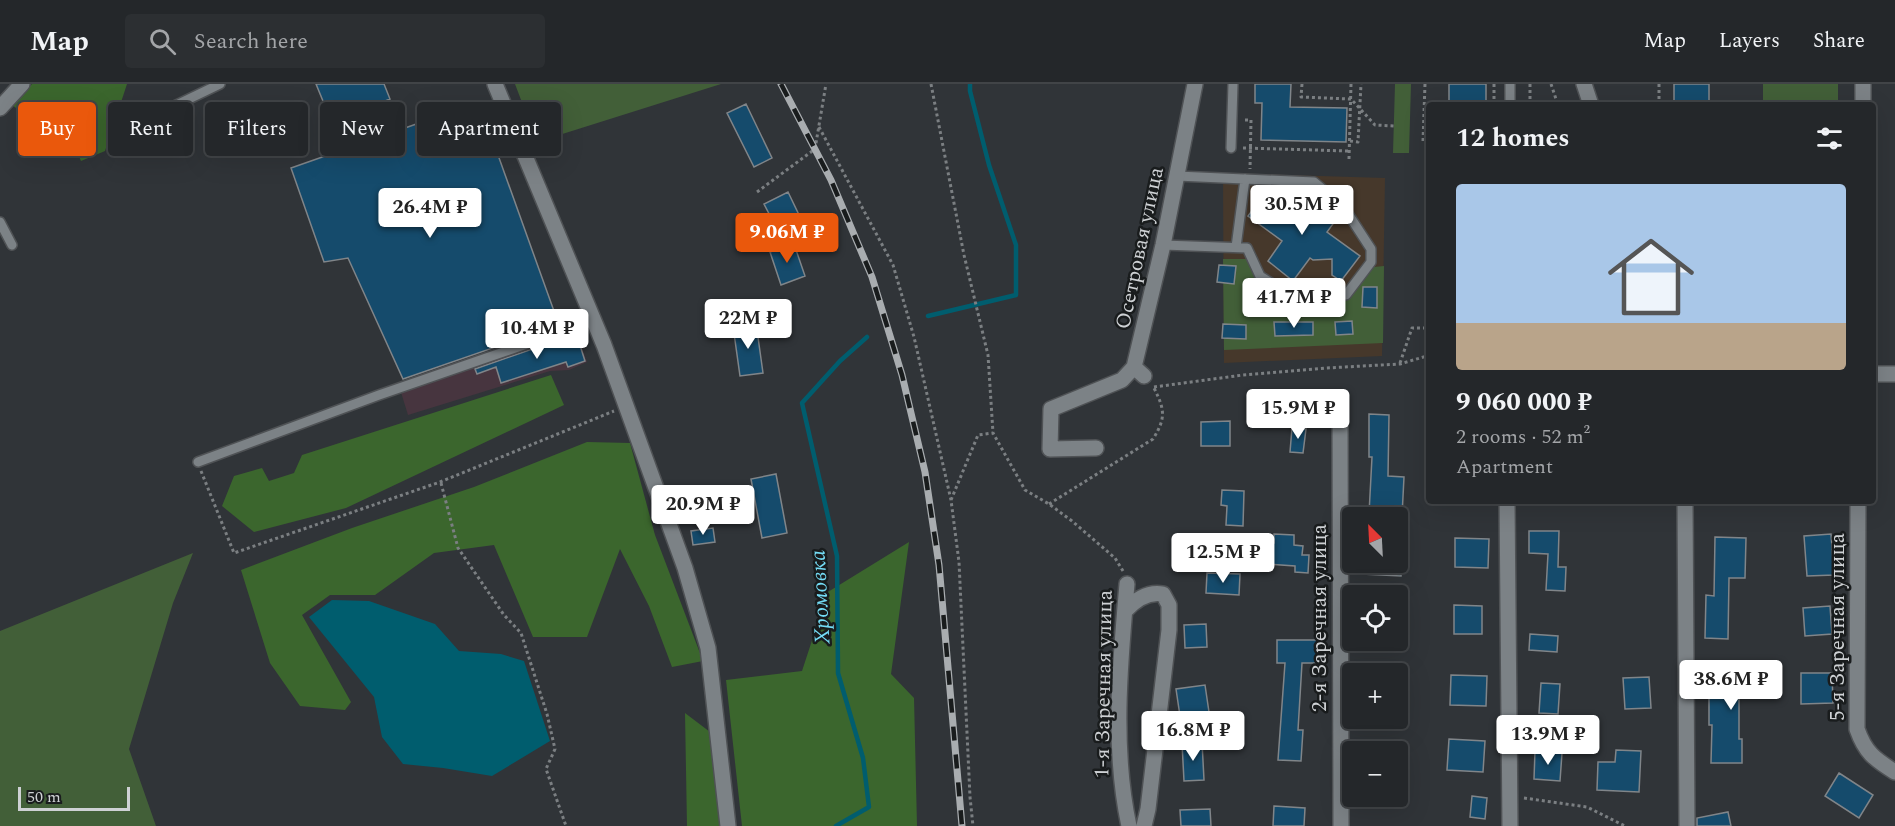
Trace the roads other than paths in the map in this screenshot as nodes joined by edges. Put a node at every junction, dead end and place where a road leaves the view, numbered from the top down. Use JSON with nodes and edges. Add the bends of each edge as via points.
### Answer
{"nodes":[{"id":1,"x":22,"y":84,"type":"edge"},
{"id":2,"x":220,"y":84,"type":"edge"},
{"id":3,"x":495,"y":84,"type":"edge"},
{"id":4,"x":1195,"y":84,"type":"edge"},
{"id":5,"x":1233,"y":84,"type":"edge"},
{"id":6,"x":1510,"y":84,"type":"edge"},
{"id":7,"x":1584,"y":84,"type":"edge"},
{"id":8,"x":1863,"y":84,"type":"edge"},
{"id":9,"x":183,"y":102,"type":"edge"},
{"id":10,"x":1510,"y":102,"type":"edge"},
{"id":11,"x":1590,"y":102,"type":"edge"},
{"id":12,"x":1863,"y":102,"type":"edge"},
{"id":13,"x":0,"y":108,"type":"edge"},
{"id":14,"x":1231,"y":148,"type":"road end"},
{"id":15,"x":1177,"y":176,"type":"junction"},
{"id":16,"x":1247,"y":177,"type":"junction"},
{"id":17,"x":0,"y":222,"type":"edge"},
{"id":18,"x":12,"y":245,"type":"dead end"},
{"id":19,"x":1163,"y":245,"type":"junction"},
{"id":20,"x":1236,"y":247,"type":"junction"},
{"id":21,"x":593,"y":321,"type":"junction"},
{"id":22,"x":1876,"y":374,"type":"edge"},
{"id":23,"x":1895,"y":375,"type":"edge"},
{"id":24,"x":1340,"y":410,"type":"dead end"},
{"id":25,"x":1096,"y":448,"type":"dead end"},
{"id":26,"x":198,"y":462,"type":"road end"},
{"id":27,"x":1506,"y":504,"type":"edge"},
{"id":28,"x":1685,"y":504,"type":"edge"},
{"id":29,"x":1858,"y":504,"type":"edge"},
{"id":30,"x":1127,"y":584,"type":"road end"},
{"id":31,"x":1125,"y":611,"type":"junction"},
{"id":32,"x":1895,"y":772,"type":"edge"},
{"id":33,"x":728,"y":826,"type":"edge"},
{"id":34,"x":1129,"y":826,"type":"edge"},
{"id":35,"x":1144,"y":826,"type":"edge"},
{"id":36,"x":1341,"y":826,"type":"edge"},
{"id":37,"x":1510,"y":826,"type":"edge"},
{"id":38,"x":1687,"y":826,"type":"edge"}],
"edges":[{"from":1,"to":13,"type":"street"},
{"from":2,"to":9,"type":"lane"},
{"from":3,"to":21,"type":"street"},
{"from":4,"to":15,"type":"street","name":"Осетровая улица"},
{"from":5,"to":14,"type":"lane"},
{"from":6,"to":10,"type":"lane"},
{"from":7,"to":11,"type":"street"},
{"from":8,"to":12,"type":"street"},
{"from":15,"to":16,"type":"lane"},
{"from":15,"to":19,"type":"street","name":"Осетровая улица"},
{"from":16,"to":20,"type":"lane"},
{"from":16,"to":20,"type":"lane","via":[[1314,182],[1343,206],[1371,249],[1371,262],[1346,296],[1290,295],[1260,276],[1247,248]]},
{"from":17,"to":18,"type":"lane"},
{"from":19,"to":20,"type":"lane"},
{"from":19,"to":25,"type":"street","name":"Осетровая улица","via":[[1144,377],[1122,380],[1051,409],[1050,449]]},
{"from":21,"to":26,"type":"lane"},
{"from":21,"to":33,"type":"street","via":[[685,567],[708,648]]},
{"from":22,"to":23,"type":"street"},
{"from":24,"to":36,"type":"street","name":"2-я Заречная улица"},
{"from":27,"to":37,"type":"street"},
{"from":28,"to":38,"type":"street"},
{"from":29,"to":32,"type":"street","name":"5-я Заречная улица","via":[[1857,729],[1874,759]]},
{"from":30,"to":31,"type":"street","name":"1-я Заречная улица"},
{"from":31,"to":34,"type":"street","name":"1-я Заречная улица","via":[[1120,671],[1121,792]]},
{"from":31,"to":35,"type":"street","via":[[1153,593],[1163,594],[1169,605]]}]}
